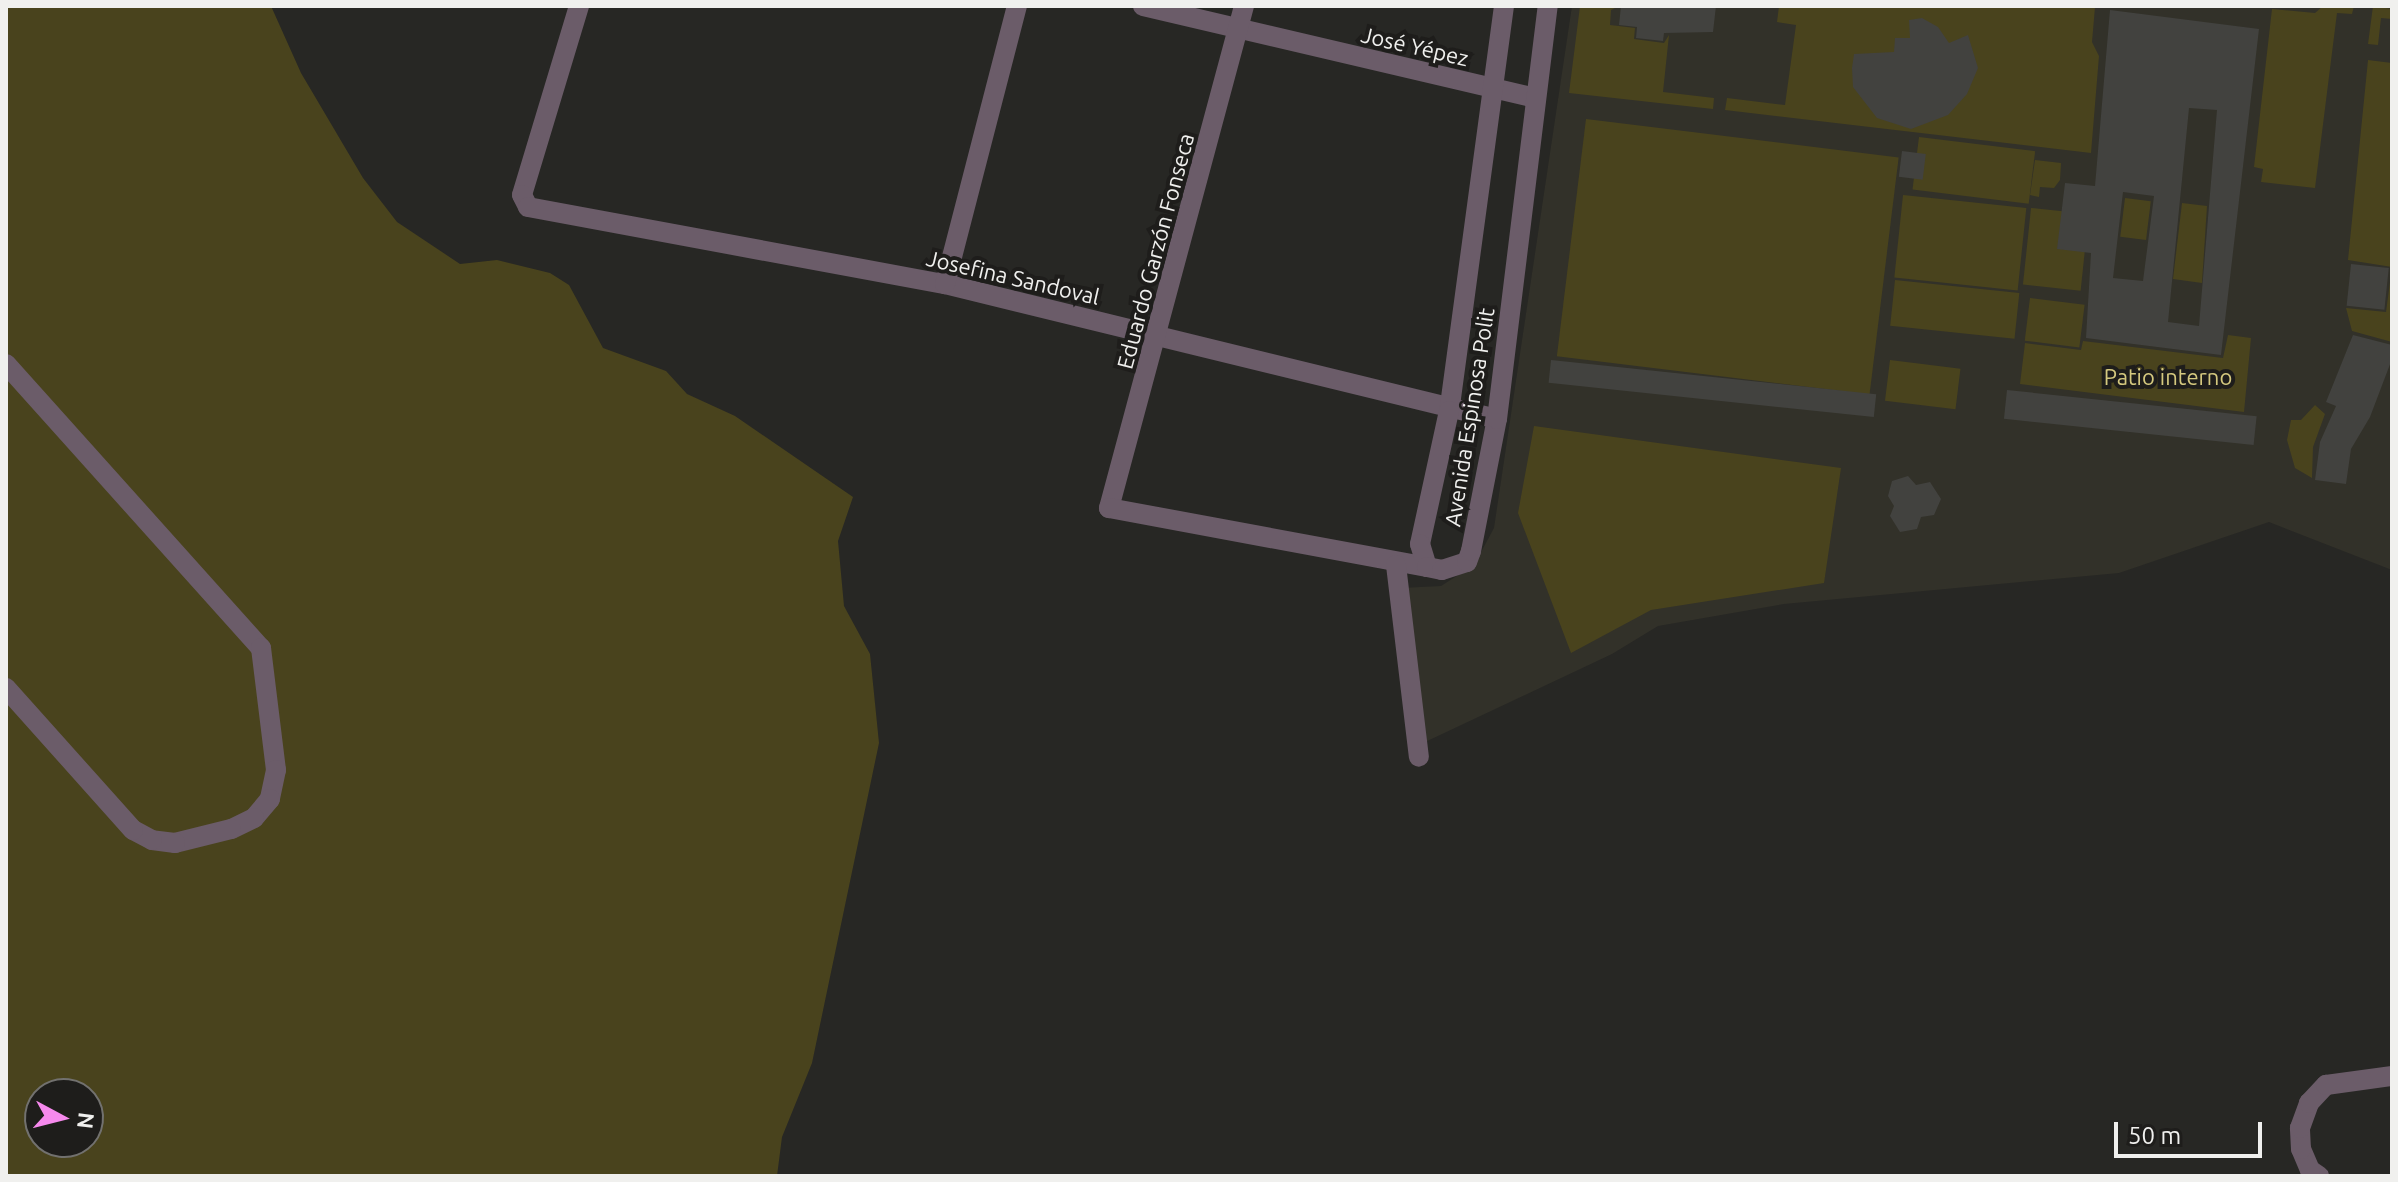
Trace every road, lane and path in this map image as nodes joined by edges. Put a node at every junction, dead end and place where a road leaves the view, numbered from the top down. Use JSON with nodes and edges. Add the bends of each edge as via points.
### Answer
{"nodes":[{"id":1,"x":579,"y":6,"type":"edge"},
{"id":2,"x":1017,"y":6,"type":"edge"},
{"id":3,"x":1143,"y":6,"type":"edge"},
{"id":4,"x":1244,"y":6,"type":"edge"},
{"id":5,"x":1504,"y":6,"type":"edge"},
{"id":6,"x":1548,"y":6,"type":"edge"},
{"id":7,"x":1239,"y":28,"type":"junction"},
{"id":8,"x":1493,"y":89,"type":"junction"},
{"id":9,"x":1535,"y":98,"type":"junction"},
{"id":10,"x":945,"y":284,"type":"junction"},
{"id":11,"x":1158,"y":335,"type":"junction"},
{"id":12,"x":6,"y":364,"type":"edge"},
{"id":13,"x":1449,"y":411,"type":"junction"},
{"id":14,"x":1497,"y":419,"type":"junction"},
{"id":15,"x":1396,"y":565,"type":"junction"},
{"id":16,"x":1427,"y":567,"type":"junction"},
{"id":17,"x":6,"y":688,"type":"edge"},
{"id":18,"x":1419,"y":757,"type":"dead end"},
{"id":19,"x":2392,"y":1076,"type":"edge"},
{"id":20,"x":2319,"y":1176,"type":"edge"}],
"edges":[{"from":1,"to":10,"type":"street","name":"Josefina Sandoval","via":[[522,195],[528,207]]},
{"from":2,"to":10,"type":"street"},
{"from":3,"to":7,"type":"street","name":"José Yépez"},
{"from":4,"to":7,"type":"street","name":"Eduardo Garzón Fonseca"},
{"from":5,"to":8,"type":"street","name":"Avenida Espinosa Polit"},
{"from":6,"to":9,"type":"street","name":"Avenida Espinosa Polit"},
{"from":7,"to":8,"type":"street","name":"José Yépez"},
{"from":7,"to":11,"type":"street","name":"Eduardo Garzón Fonseca"},
{"from":8,"to":9,"type":"street","name":"José Yépez"},
{"from":8,"to":13,"type":"street","name":"Avenida Espinosa Polit"},
{"from":9,"to":14,"type":"street","name":"Avenida Espinosa Polit"},
{"from":10,"to":11,"type":"street","name":"Josefina Sandoval"},
{"from":11,"to":13,"type":"street","name":"Josefina Sandoval"},
{"from":11,"to":15,"type":"street","name":"Eduardo Garzón Fonseca","via":[[1109,508]]},
{"from":12,"to":17,"type":"street","via":[[261,648],[276,770],[270,799],[254,818],[231,829],[175,843],[152,840],[133,830]]},
{"from":13,"to":14,"type":"street","name":"Josefina Sandoval"},
{"from":13,"to":16,"type":"street","name":"Avenida Espinosa Polit","via":[[1420,544]]},
{"from":14,"to":16,"type":"street","name":"Avenida Espinosa Polit","via":[[1467,562],[1442,570]]},
{"from":15,"to":16,"type":"street"},
{"from":15,"to":18,"type":"street"},
{"from":19,"to":20,"type":"street","via":[[2326,1085],[2309,1103],[2300,1128],[2301,1149],[2310,1170]]}]}
